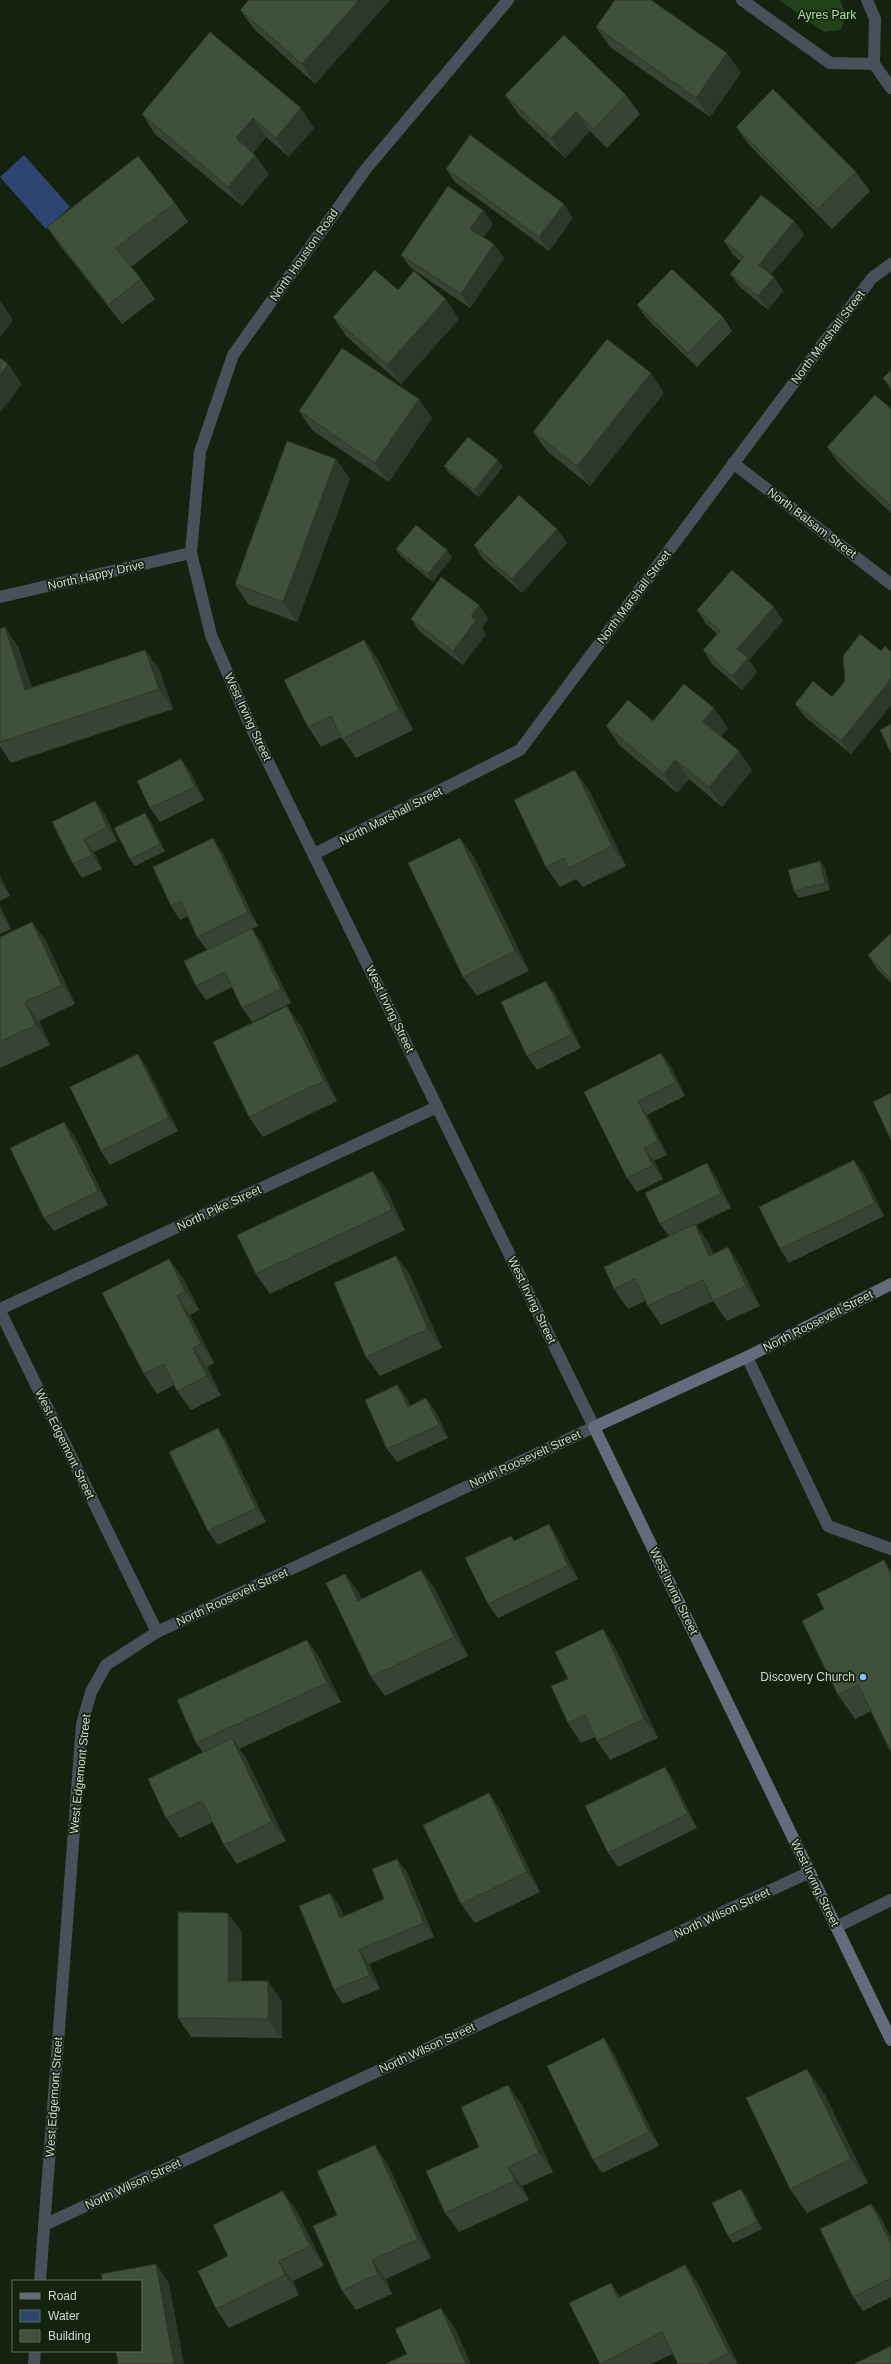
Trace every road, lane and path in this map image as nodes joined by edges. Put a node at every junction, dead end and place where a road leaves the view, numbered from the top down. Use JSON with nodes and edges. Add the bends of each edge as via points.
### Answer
{"nodes":[{"id":1,"x":508,"y":0,"type":"edge"},
{"id":2,"x":742,"y":0,"type":"edge"},
{"id":3,"x":867,"y":0,"type":"edge"},
{"id":4,"x":874,"y":64,"type":"junction"},
{"id":5,"x":891,"y":88,"type":"edge"},
{"id":6,"x":891,"y":264,"type":"edge"},
{"id":7,"x":733,"y":463,"type":"junction"},
{"id":8,"x":192,"y":553,"type":"junction"},
{"id":9,"x":891,"y":584,"type":"edge"},
{"id":10,"x":0,"y":597,"type":"edge"},
{"id":11,"x":314,"y":854,"type":"junction"},
{"id":12,"x":437,"y":1107,"type":"junction"},
{"id":13,"x":891,"y":1284,"type":"edge"},
{"id":14,"x":0,"y":1310,"type":"edge"},
{"id":15,"x":747,"y":1357,"type":"junction"},
{"id":16,"x":594,"y":1427,"type":"junction"},
{"id":17,"x":891,"y":1548,"type":"edge"},
{"id":18,"x":157,"y":1632,"type":"junction"},
{"id":19,"x":810,"y":1872,"type":"junction"},
{"id":20,"x":891,"y":1900,"type":"edge"},
{"id":21,"x":836,"y":1927,"type":"junction"},
{"id":22,"x":891,"y":2040,"type":"edge"},
{"id":23,"x":44,"y":2224,"type":"junction"},
{"id":24,"x":40,"y":2280,"type":"edge"},
{"id":25,"x":35,"y":2352,"type":"edge"},
{"id":26,"x":34,"y":2364,"type":"edge"}],
"edges":[{"from":1,"to":8,"type":"street","name":"North Houston Road","via":[[365,170],[233,355],[200,452]]},
{"from":2,"to":4,"type":"street","via":[[830,63]]},
{"from":3,"to":4,"type":"street","via":[[875,19]]},
{"from":4,"to":5,"type":"street"},
{"from":6,"to":7,"type":"street","name":"North Marshall Street","via":[[872,278]]},
{"from":7,"to":9,"type":"street","name":"North Balsam Street"},
{"from":7,"to":11,"type":"street","name":"North Marshall Street","via":[[520,750]]},
{"from":8,"to":10,"type":"street","name":"North Happy Drive"},
{"from":8,"to":11,"type":"street","name":"West Irving Street","via":[[211,635],[251,726]]},
{"from":11,"to":12,"type":"street","name":"West Irving Street"},
{"from":12,"to":14,"type":"street","name":"North Pike Street"},
{"from":12,"to":16,"type":"street","name":"West Irving Street"},
{"from":13,"to":15,"type":"street","name":"North Roosevelt Street"},
{"from":14,"to":18,"type":"street","name":"West Edgemont Street"},
{"from":15,"to":16,"type":"street","name":"North Roosevelt Street"},
{"from":15,"to":17,"type":"street","via":[[828,1526]]},
{"from":16,"to":18,"type":"street","name":"North Roosevelt Street"},
{"from":16,"to":19,"type":"street","name":"West Irving Street"},
{"from":18,"to":23,"type":"street","name":"West Edgemont Street","via":[[106,1665],[91,1692],[82,1724]]},
{"from":19,"to":21,"type":"street","name":"West Irving Street"},
{"from":19,"to":23,"type":"street","name":"North Wilson Street"},
{"from":20,"to":21,"type":"street"},
{"from":21,"to":22,"type":"street","name":"West Irving Street"},
{"from":23,"to":24,"type":"street","name":"West Edgemont Street"},
{"from":25,"to":26,"type":"street"}]}
